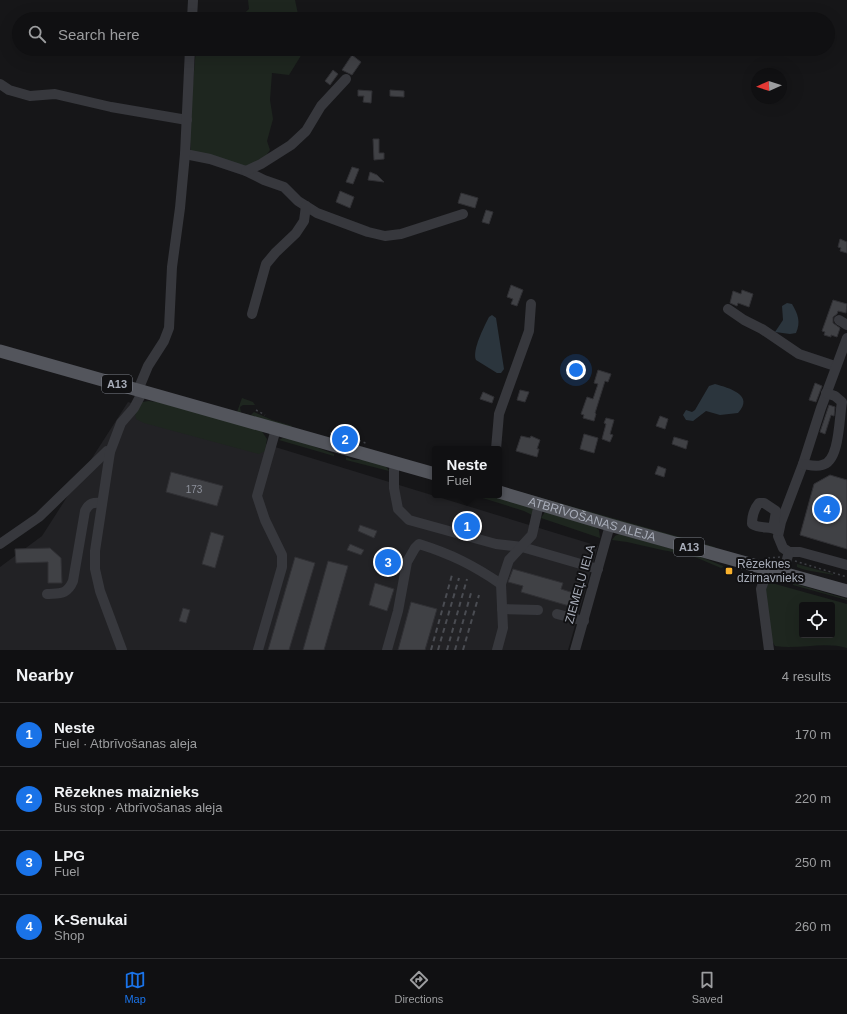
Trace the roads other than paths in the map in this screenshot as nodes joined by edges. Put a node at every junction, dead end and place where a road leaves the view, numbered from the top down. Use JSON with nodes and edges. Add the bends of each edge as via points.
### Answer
{"nodes":[{"id":1,"x":193,"y":0,"type":"edge"},
{"id":2,"x":192,"y":12,"type":"edge"},
{"id":3,"x":190,"y":56,"type":"edge"},
{"id":4,"x":346,"y":80,"type":"dead end"},
{"id":5,"x":0,"y":84,"type":"edge"},
{"id":6,"x":187,"y":120,"type":"junction"},
{"id":7,"x":185,"y":154,"type":"junction"},
{"id":8,"x":246,"y":171,"type":"junction"},
{"id":9,"x":306,"y":206,"type":"junction"},
{"id":10,"x":463,"y":214,"type":"dead end"},
{"id":11,"x":531,"y":304,"type":"dead end"},
{"id":12,"x":728,"y":309,"type":"dead end"},
{"id":13,"x":252,"y":314,"type":"dead end"},
{"id":14,"x":847,"y":338,"type":"edge"},
{"id":15,"x":0,"y":350,"type":"edge"},
{"id":16,"x":835,"y":366,"type":"junction"},
{"id":17,"x":141,"y":391,"type":"junction"},
{"id":18,"x":826,"y":393,"type":"junction"},
{"id":19,"x":276,"y":429,"type":"junction"},
{"id":20,"x":496,"y":446,"type":"edge"},
{"id":21,"x":110,"y":452,"type":"junction"},
{"id":22,"x":395,"y":463,"type":"junction"},
{"id":23,"x":803,"y":464,"type":"junction"},
{"id":24,"x":432,"y":473,"type":"edge"},
{"id":25,"x":502,"y":493,"type":"edge"},
{"id":26,"x":102,"y":503,"type":"junction"},
{"id":27,"x":539,"y":504,"type":"junction"},
{"id":28,"x":610,"y":525,"type":"junction"},
{"id":29,"x":0,"y":544,"type":"edge"},
{"id":30,"x":522,"y":547,"type":"junction"},
{"id":31,"x":789,"y":552,"type":"junction"},
{"id":32,"x":847,"y":565,"type":"edge"},
{"id":33,"x":598,"y":569,"type":"junction"},
{"id":34,"x":768,"y":569,"type":"junction"},
{"id":35,"x":783,"y":573,"type":"junction"},
{"id":36,"x":501,"y":584,"type":"junction"},
{"id":37,"x":847,"y":591,"type":"edge"},
{"id":38,"x":46,"y":594,"type":"dead end"},
{"id":39,"x":502,"y":609,"type":"junction"},
{"id":40,"x":538,"y":610,"type":"dead end"},
{"id":41,"x":557,"y":614,"type":"dead end"},
{"id":42,"x":584,"y":621,"type":"junction"},
{"id":43,"x":122,"y":650,"type":"edge"},
{"id":44,"x":258,"y":650,"type":"edge"},
{"id":45,"x":387,"y":650,"type":"edge"},
{"id":46,"x":497,"y":650,"type":"edge"},
{"id":47,"x":575,"y":650,"type":"edge"},
{"id":48,"x":769,"y":650,"type":"edge"}],
"edges":[{"from":1,"to":2,"type":"street"},
{"from":3,"to":6,"type":"street"},
{"from":4,"to":8,"type":"street","via":[[321,106],[306,131],[291,145]]},
{"from":5,"to":6,"type":"street","via":[[9,90],[30,96],[55,94]]},
{"from":6,"to":7,"type":"street"},
{"from":7,"to":8,"type":"street"},
{"from":7,"to":17,"type":"street","via":[[172,266],[169,328],[148,366]]},
{"from":8,"to":9,"type":"street","via":[[284,187]]},
{"from":9,"to":10,"type":"street","via":[[348,225],[385,236],[401,234]]},
{"from":9,"to":13,"type":"street","via":[[304,221],[296,233],[266,264]]},
{"from":11,"to":20,"type":"street","via":[[530,331],[499,414]]},
{"from":12,"to":16,"type":"street","via":[[799,354]]},
{"from":14,"to":16,"type":"street"},
{"from":15,"to":17,"type":"main road","number":"A13"},
{"from":16,"to":18,"type":"street"},
{"from":17,"to":19,"type":"main road","number":"A13"},
{"from":17,"to":21,"type":"street","via":[[134,408],[121,423]]},
{"from":18,"to":23,"type":"street"},
{"from":18,"to":23,"type":"street","via":[[842,402],[836,448],[832,459],[824,465]]},
{"from":19,"to":22,"type":"main road","number":"A13"},
{"from":19,"to":44,"type":"street","via":[[257,496],[282,555],[282,567]]},
{"from":21,"to":26,"type":"street"},
{"from":21,"to":29,"type":"street","via":[[107,451],[39,517]]},
{"from":22,"to":24,"type":"main road","number":"A13"},
{"from":22,"to":30,"type":"street","via":[[394,488],[398,509],[409,520],[496,544]]},
{"from":23,"to":31,"type":"street","via":[[778,531],[783,548]]},
{"from":25,"to":27,"type":"main road","name":"ATBRĪVOŠANAS ALEJA","number":"A13"},
{"from":26,"to":38,"type":"street","via":[[91,503],[85,511],[71,587],[62,593]]},
{"from":26,"to":43,"type":"street","via":[[95,569],[100,591]]},
{"from":27,"to":28,"type":"main road","name":"ATBRĪVOŠANAS ALEJA","number":"A13"},
{"from":27,"to":30,"type":"street","via":[[532,535]]},
{"from":28,"to":33,"type":"street","name":"ZIEMEĻU IELA"},
{"from":28,"to":34,"type":"main road","name":"ATBRĪVOŠANAS ALEJA","number":"A13"},
{"from":30,"to":33,"type":"street"},
{"from":30,"to":36,"type":"street","via":[[509,560]]},
{"from":31,"to":32,"type":"street","via":[[800,552]]},
{"from":31,"to":35,"type":"street"},
{"from":33,"to":42,"type":"street","name":"ZIEMEĻU IELA"},
{"from":34,"to":35,"type":"main road","name":"ATBRĪVOŠANAS ALEJA","number":"A13"},
{"from":34,"to":48,"type":"street","via":[[761,589]]},
{"from":35,"to":37,"type":"main road","name":"ATBRĪVOŠANAS ALEJA","number":"A13"},
{"from":36,"to":39,"type":"street"},
{"from":36,"to":45,"type":"street","via":[[454,556],[419,544],[407,562],[398,611]]},
{"from":39,"to":40,"type":"street"},
{"from":39,"to":46,"type":"street","via":[[503,628]]},
{"from":41,"to":42,"type":"street"},
{"from":42,"to":47,"type":"street","name":"ZIEMEĻU IELA"}]}
